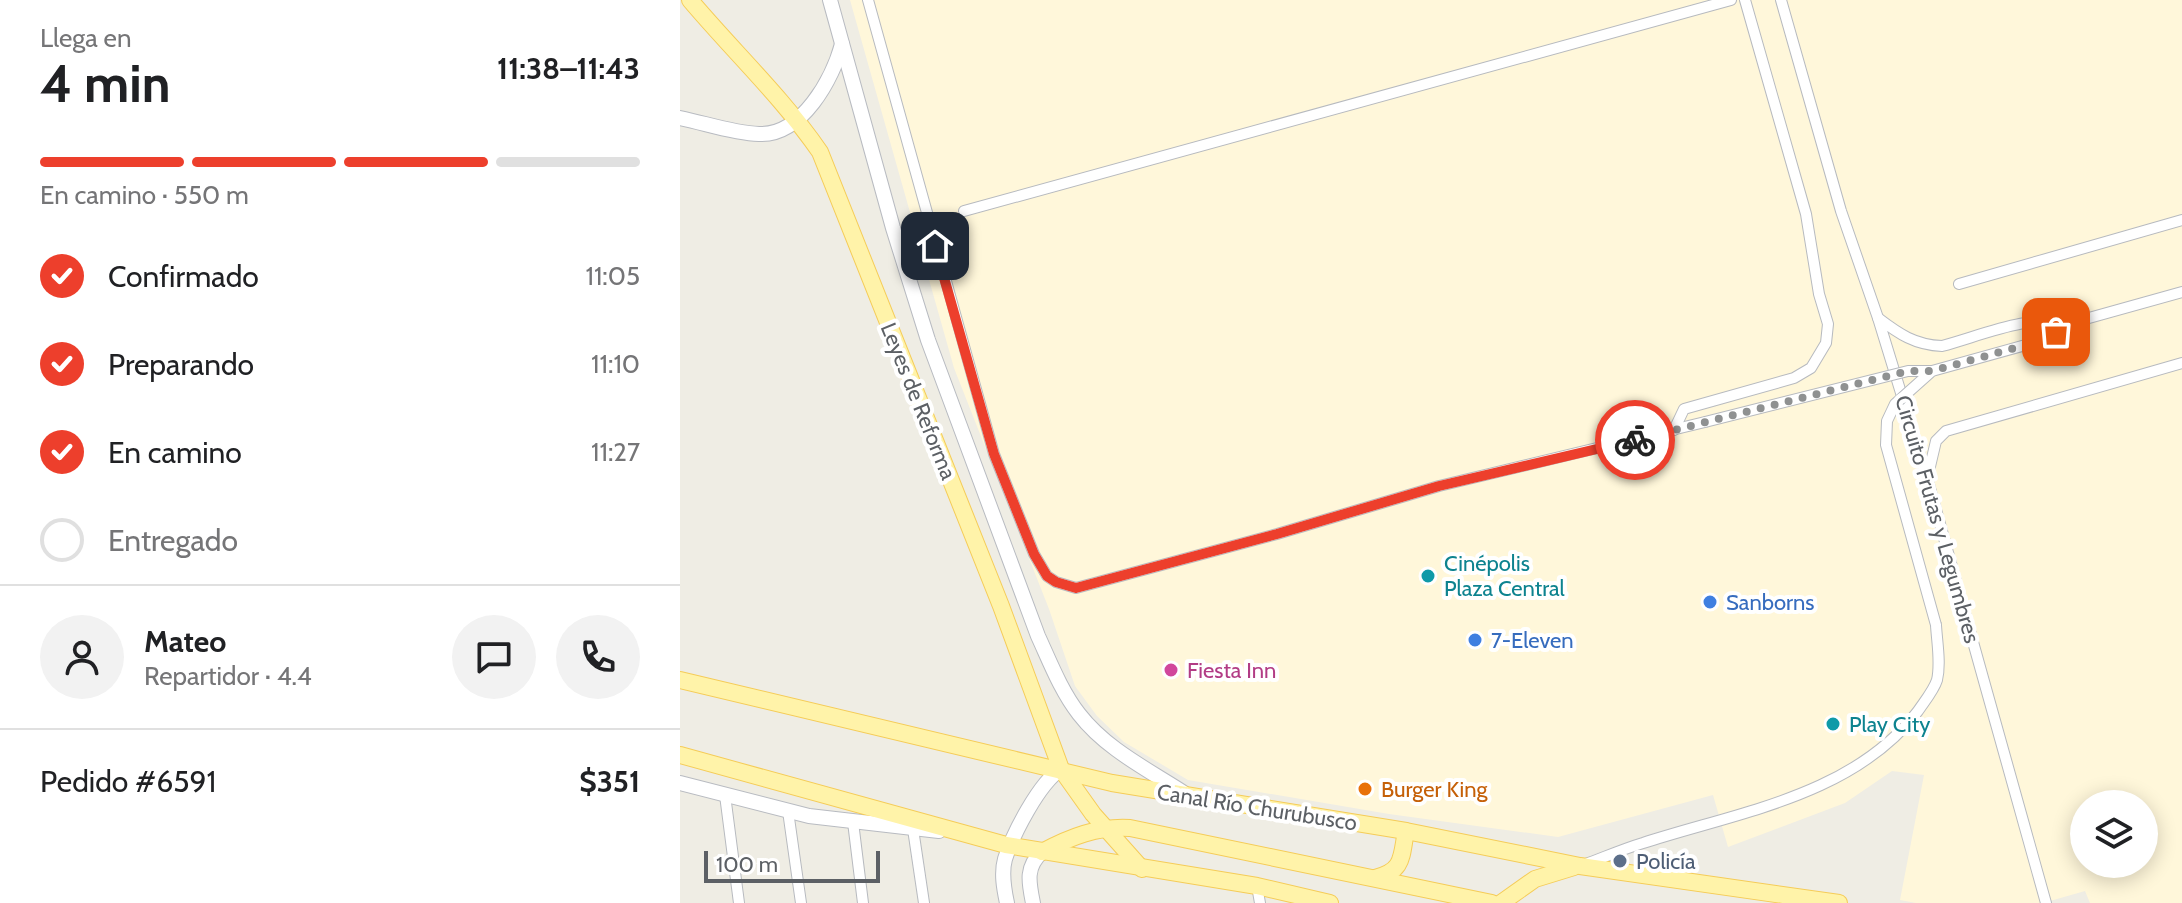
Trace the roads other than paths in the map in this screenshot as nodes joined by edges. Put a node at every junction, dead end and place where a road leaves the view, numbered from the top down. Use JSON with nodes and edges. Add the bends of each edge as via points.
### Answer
{"nodes":[{"id":1,"x":690,"y":0,"type":"edge"},
{"id":2,"x":830,"y":0,"type":"edge"},
{"id":3,"x":868,"y":0,"type":"edge"},
{"id":4,"x":1731,"y":0,"type":"edge"},
{"id":5,"x":1745,"y":0,"type":"edge"},
{"id":6,"x":1781,"y":0,"type":"edge"},
{"id":7,"x":842,"y":43,"type":"junction"},
{"id":8,"x":797,"y":117,"type":"junction"},
{"id":9,"x":680,"y":118,"type":"edge"},
{"id":10,"x":964,"y":211,"type":"dead end"},
{"id":11,"x":2182,"y":220,"type":"edge"},
{"id":12,"x":1959,"y":284,"type":"dead end"},
{"id":13,"x":2182,"y":292,"type":"edge"},
{"id":14,"x":1878,"y":318,"type":"junction"},
{"id":15,"x":2071,"y":323,"type":"junction"},
{"id":16,"x":2182,"y":363,"type":"edge"},
{"id":17,"x":1932,"y":371,"type":"junction"},
{"id":18,"x":1674,"y":430,"type":"junction"},
{"id":19,"x":1928,"y":481,"type":"junction"},
{"id":20,"x":680,"y":680,"type":"edge"},
{"id":21,"x":680,"y":755,"type":"edge"},
{"id":22,"x":1061,"y":769,"type":"junction"},
{"id":23,"x":680,"y":783,"type":"edge"},
{"id":24,"x":725,"y":795,"type":"junction"},
{"id":25,"x":1191,"y":798,"type":"junction"},
{"id":26,"x":788,"y":811,"type":"junction"},
{"id":27,"x":853,"y":822,"type":"junction"},
{"id":28,"x":1104,"y":828,"type":"junction"},
{"id":29,"x":913,"y":829,"type":"junction"},
{"id":30,"x":1406,"y":831,"type":"junction"},
{"id":31,"x":966,"y":833,"type":"junction"},
{"id":32,"x":1011,"y":846,"type":"junction"},
{"id":33,"x":1042,"y":852,"type":"junction"},
{"id":34,"x":1580,"y":866,"type":"junction"},
{"id":35,"x":1142,"y":869,"type":"junction"},
{"id":36,"x":1370,"y":878,"type":"junction"},
{"id":37,"x":1259,"y":895,"type":"edge"},
{"id":38,"x":739,"y":903,"type":"edge"},
{"id":39,"x":801,"y":903,"type":"edge"},
{"id":40,"x":863,"y":903,"type":"edge"},
{"id":41,"x":924,"y":903,"type":"edge"},
{"id":42,"x":1007,"y":903,"type":"edge"},
{"id":43,"x":1033,"y":903,"type":"edge"},
{"id":44,"x":1330,"y":903,"type":"edge"},
{"id":45,"x":1492,"y":903,"type":"edge"},
{"id":46,"x":1501,"y":903,"type":"edge"},
{"id":47,"x":1839,"y":903,"type":"edge"},
{"id":48,"x":2046,"y":903,"type":"edge"}],
"edges":[{"from":1,"to":8,"type":"main road","name":"Leyes de Reforma"},
{"from":2,"to":7,"type":"main road"},
{"from":3,"to":18,"type":"street","via":[[994,454],[1034,554],[1056,582],[1076,588],[1439,486]]},
{"from":4,"to":10,"type":"street"},
{"from":5,"to":18,"type":"street","via":[[1806,214],[1828,324],[1826,343],[1811,368],[1794,378],[1684,409]]},
{"from":6,"to":14,"type":"street","name":"Circuito Frutas y Legumbres","via":[[1841,211]]},
{"from":7,"to":8,"type":"main road","via":[[828,83]]},
{"from":7,"to":25,"type":"main road","via":[[928,340],[1057,678],[1099,735]]},
{"from":8,"to":9,"type":"main road","via":[[783,128],[760,134]]},
{"from":8,"to":22,"type":"main road","name":"Leyes de Reforma","via":[[820,152]]},
{"from":11,"to":12,"type":"street"},
{"from":13,"to":15,"type":"street"},
{"from":14,"to":15,"type":"street","via":[[1908,340],[1942,346],[2031,322]]},
{"from":14,"to":19,"type":"street","name":"Circuito Frutas y Legumbres"},
{"from":15,"to":17,"type":"street","bridge":true,"via":[[2040,341]]},
{"from":16,"to":19,"type":"street","via":[[1946,431],[1936,441]]},
{"from":17,"to":18,"type":"street","bridge":true,"via":[[1908,371]]},
{"from":17,"to":34,"type":"street","bridge":true,"via":[[1895,404],[1887,421],[1886,445],[1936,625],[1936,682],[1910,721],[1862,762],[1827,782]]},
{"from":19,"to":48,"type":"street","name":"Circuito Frutas y Legumbres"},
{"from":20,"to":22,"type":"main road","name":"Canal Río Churubusco"},
{"from":21,"to":31,"type":"main road"},
{"from":22,"to":25,"type":"main road","name":"Canal Río Churubusco"},
{"from":22,"to":28,"type":"main road","name":"Leyes de Reforma"},
{"from":22,"to":32,"type":"main road","via":[[1039,791]]},
{"from":23,"to":24,"type":"main road"},
{"from":24,"to":26,"type":"main road"},
{"from":24,"to":38,"type":"street"},
{"from":25,"to":30,"type":"main road","name":"Canal Río Churubusco"},
{"from":26,"to":27,"type":"main road"},
{"from":26,"to":39,"type":"street"},
{"from":27,"to":29,"type":"main road"},
{"from":27,"to":40,"type":"street"},
{"from":28,"to":33,"type":"main road","name":"Canal Río Churubusco"},
{"from":28,"to":35,"type":"main road","name":"Leyes de Reforma"},
{"from":28,"to":36,"type":"main road","name":"Canal Río Churubusco","via":[[1142,830]]},
{"from":29,"to":31,"type":"main road"},
{"from":29,"to":41,"type":"street"},
{"from":30,"to":34,"type":"main road","name":"Canal Río Churubusco"},
{"from":30,"to":36,"type":"main road","via":[[1398,867]]},
{"from":31,"to":32,"type":"main road"},
{"from":32,"to":33,"type":"main road"},
{"from":32,"to":42,"type":"main road","via":[[1004,866]]},
{"from":33,"to":35,"type":"main road"},
{"from":33,"to":43,"type":"main road","via":[[1029,872]]},
{"from":34,"to":46,"type":"main road","via":[[1535,879]]},
{"from":34,"to":47,"type":"main road","name":"Canal Río Churubusco"},
{"from":35,"to":37,"type":"main road"},
{"from":36,"to":45,"type":"main road","name":"Canal Río Churubusco"},
{"from":37,"to":44,"type":"main road"}]}
